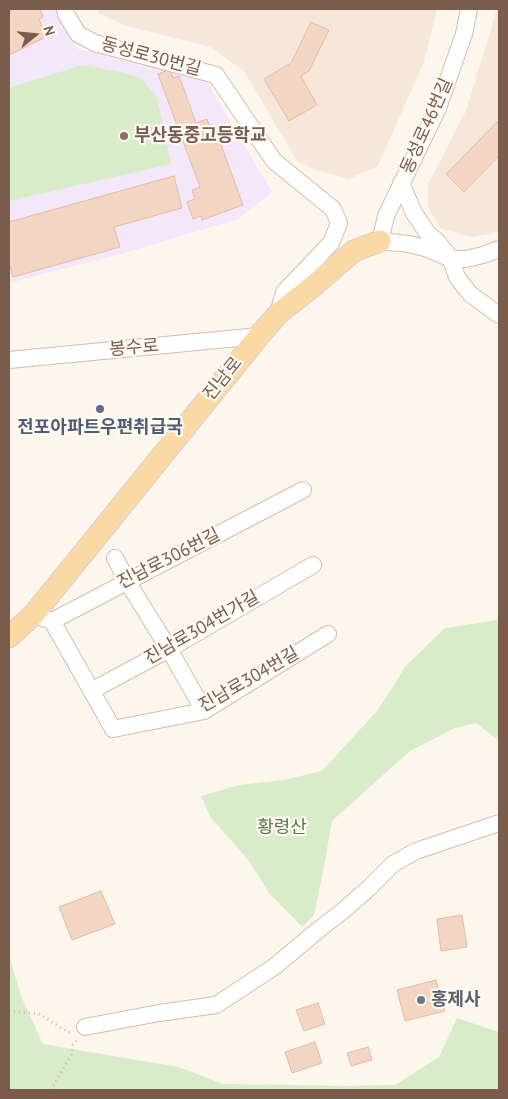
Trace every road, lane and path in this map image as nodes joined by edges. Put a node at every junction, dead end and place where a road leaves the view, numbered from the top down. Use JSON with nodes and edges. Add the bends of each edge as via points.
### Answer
{"nodes":[{"id":1,"x":65,"y":9,"type":"edge"},
{"id":2,"x":469,"y":9,"type":"edge"},
{"id":3,"x":401,"y":183,"type":"junction"},
{"id":4,"x":380,"y":241,"type":"junction"},
{"id":5,"x":499,"y":249,"type":"edge"},
{"id":6,"x":451,"y":259,"type":"junction"},
{"id":7,"x":278,"y":314,"type":"junction"},
{"id":8,"x":499,"y":315,"type":"edge"},
{"id":9,"x":259,"y":336,"type":"junction"},
{"id":10,"x":9,"y":360,"type":"edge"},
{"id":11,"x":303,"y":490,"type":"dead end"},
{"id":12,"x":115,"y":558,"type":"dead end"},
{"id":13,"x":313,"y":565,"type":"dead end"},
{"id":14,"x":127,"y":581,"type":"junction"},
{"id":15,"x":43,"y":618,"type":"junction"},
{"id":16,"x":328,"y":634,"type":"dead end"},
{"id":17,"x":9,"y":637,"type":"edge"},
{"id":18,"x":168,"y":649,"type":"junction"},
{"id":19,"x":91,"y":691,"type":"junction"},
{"id":20,"x":204,"y":711,"type":"junction"},
{"id":21,"x":499,"y":823,"type":"edge"},
{"id":22,"x":9,"y":1011,"type":"edge"},
{"id":23,"x":85,"y":1027,"type":"junction"},
{"id":24,"x":51,"y":1090,"type":"edge"}],
"edges":[{"from":1,"to":7,"type":"street","name":"동성로30번길","via":[[78,34],[95,43],[216,75],[274,161],[333,209],[338,223],[331,243],[284,292]]},
{"from":2,"to":3,"type":"street","name":"동성로46번길","via":[[464,34],[438,108]]},
{"from":3,"to":4,"type":"street","name":"동성로46번길","via":[[386,216]]},
{"from":3,"to":6,"type":"street","via":[[414,213]]},
{"from":4,"to":6,"type":"street","name":"진남로","via":[[409,244]]},
{"from":4,"to":7,"type":"main road","name":"진남로","via":[[354,250]]},
{"from":5,"to":6,"type":"street","name":"진남로","via":[[466,259]]},
{"from":6,"to":8,"type":"street","via":[[457,276],[470,294]]},
{"from":7,"to":9,"type":"main road","name":"진남로"},
{"from":9,"to":10,"type":"street","name":"봉수로"},
{"from":9,"to":15,"type":"main road","name":"진남로"},
{"from":11,"to":14,"type":"street","name":"진남로306번길"},
{"from":12,"to":14,"type":"street"},
{"from":13,"to":18,"type":"street","name":"진남로304번가길"},
{"from":14,"to":15,"type":"street","name":"진남로306번길"},
{"from":14,"to":18,"type":"street"},
{"from":15,"to":17,"type":"main road","name":"진남로"},
{"from":15,"to":19,"type":"street","name":"진남로304번길"},
{"from":16,"to":20,"type":"street","name":"진남로304번길"},
{"from":18,"to":19,"type":"street","name":"진남로304번가길"},
{"from":18,"to":20,"type":"street"},
{"from":19,"to":20,"type":"street","name":"진남로304번길","via":[[113,729]]},
{"from":21,"to":23,"type":"street","via":[[416,851],[393,864],[344,910],[274,967],[216,1005]]},
{"from":22,"to":23,"type":"path","via":[[39,1014],[68,1032]]},
{"from":23,"to":24,"type":"path"}]}
